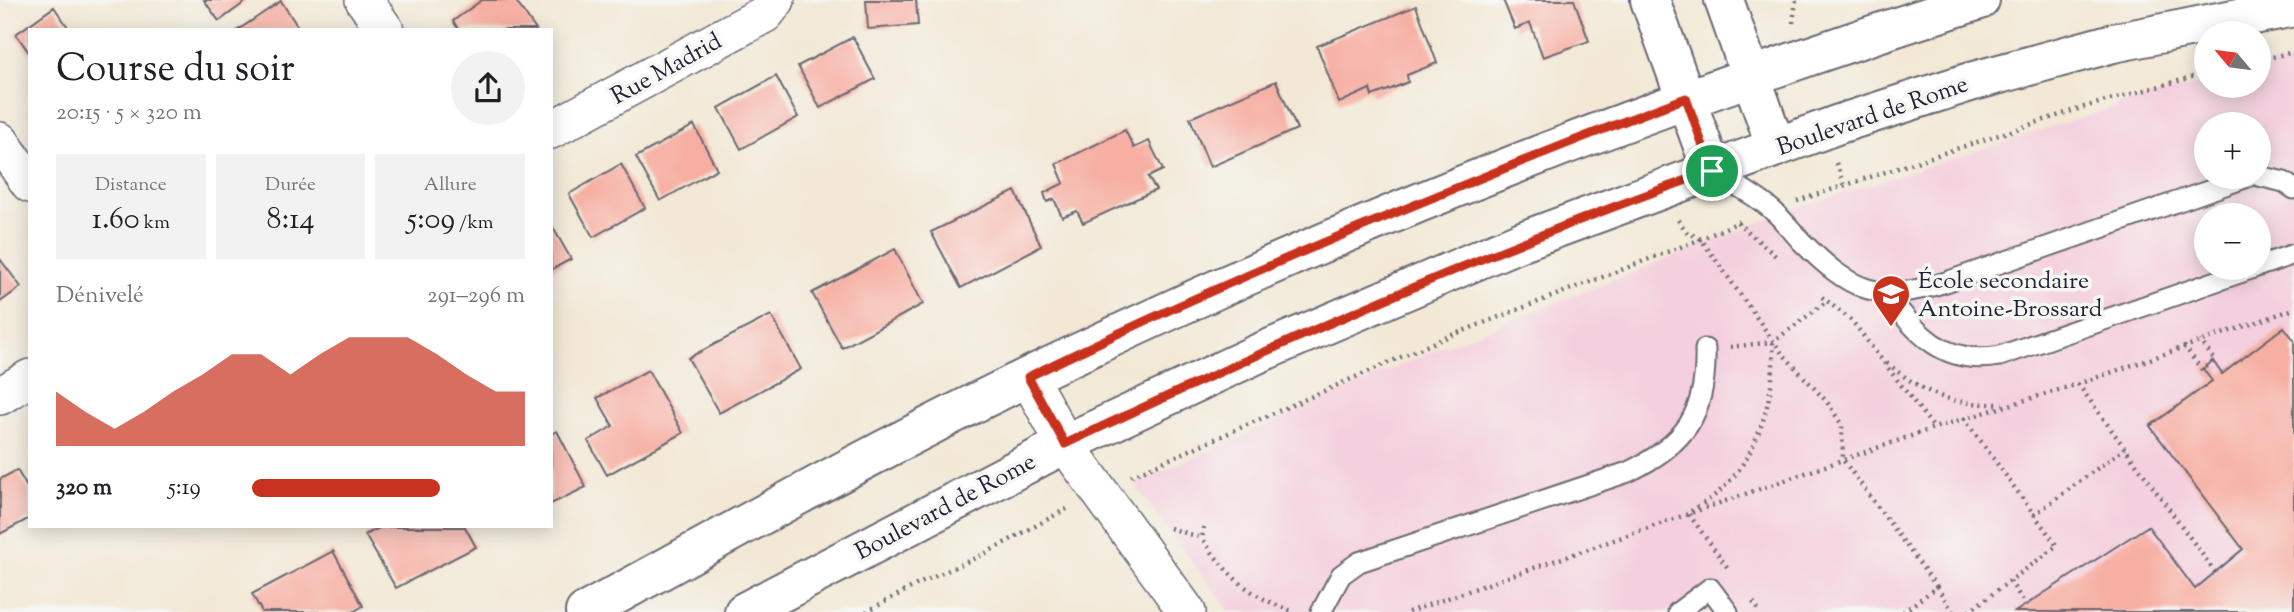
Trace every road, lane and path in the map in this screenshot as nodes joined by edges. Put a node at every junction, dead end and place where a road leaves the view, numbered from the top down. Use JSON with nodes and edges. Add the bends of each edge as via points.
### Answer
{"nodes":[{"id":1,"x":364,"y":0,"type":"edge"},
{"id":2,"x":776,"y":0,"type":"edge"},
{"id":3,"x":1650,"y":0,"type":"edge"},
{"id":4,"x":1724,"y":0,"type":"edge"},
{"id":5,"x":1796,"y":0,"type":"edge"},
{"id":6,"x":1980,"y":0,"type":"edge"},
{"id":7,"x":2294,"y":7,"type":"edge"},
{"id":8,"x":1793,"y":23,"type":"dead end"},
{"id":9,"x":384,"y":28,"type":"edge"},
{"id":10,"x":2294,"y":52,"type":"edge"},
{"id":11,"x":2272,"y":57,"type":"edge"},
{"id":12,"x":1751,"y":75,"type":"junction"},
{"id":13,"x":2194,"y":77,"type":"edge"},
{"id":14,"x":1686,"y":98,"type":"junction"},
{"id":15,"x":553,"y":129,"type":"edge"},
{"id":16,"x":0,"y":141,"type":"edge"},
{"id":17,"x":1776,"y":147,"type":"junction"},
{"id":18,"x":1833,"y":158,"type":"dead end"},
{"id":19,"x":1712,"y":171,"type":"junction"},
{"id":20,"x":2271,"y":179,"type":"edge"},
{"id":21,"x":28,"y":181,"type":"edge"},
{"id":22,"x":1844,"y":185,"type":"junction"},
{"id":23,"x":2213,"y":189,"type":"edge"},
{"id":24,"x":2294,"y":189,"type":"edge"},
{"id":25,"x":1795,"y":201,"type":"dead end"},
{"id":26,"x":1675,"y":216,"type":"dead end"},
{"id":27,"x":1749,"y":218,"type":"dead end"},
{"id":28,"x":1737,"y":222,"type":"junction"},
{"id":29,"x":1700,"y":239,"type":"junction"},
{"id":30,"x":2294,"y":254,"type":"edge"},
{"id":31,"x":2271,"y":262,"type":"edge"},
{"id":32,"x":1787,"y":266,"type":"dead end"},
{"id":33,"x":2219,"y":280,"type":"edge"},
{"id":34,"x":1817,"y":292,"type":"dead end"},
{"id":35,"x":1885,"y":292,"type":"junction"},
{"id":36,"x":1827,"y":301,"type":"junction"},
{"id":37,"x":2294,"y":309,"type":"edge"},
{"id":38,"x":2200,"y":341,"type":"junction"},
{"id":39,"x":1773,"y":342,"type":"junction"},
{"id":40,"x":2184,"y":346,"type":"junction"},
{"id":41,"x":1705,"y":349,"type":"joint"},
{"id":42,"x":1879,"y":356,"type":"junction"},
{"id":43,"x":1028,"y":377,"type":"junction"},
{"id":44,"x":28,"y":379,"type":"edge"},
{"id":45,"x":2078,"y":384,"type":"junction"},
{"id":46,"x":0,"y":396,"type":"edge"},
{"id":47,"x":2011,"y":404,"type":"junction"},
{"id":48,"x":1964,"y":418,"type":"junction"},
{"id":49,"x":1934,"y":428,"type":"junction"},
{"id":50,"x":1065,"y":444,"type":"junction"},
{"id":51,"x":2125,"y":448,"type":"junction"},
{"id":52,"x":1843,"y":460,"type":"junction"},
{"id":53,"x":1126,"y":478,"type":"dead end"},
{"id":54,"x":1071,"y":506,"type":"dead end"},
{"id":55,"x":1688,"y":513,"type":"junction"},
{"id":56,"x":2034,"y":515,"type":"junction"},
{"id":57,"x":1161,"y":526,"type":"dead end"},
{"id":58,"x":1204,"y":527,"type":"dead end"},
{"id":59,"x":1202,"y":538,"type":"junction"},
{"id":60,"x":2215,"y":572,"type":"dead end"},
{"id":61,"x":2010,"y":581,"type":"junction"},
{"id":62,"x":1937,"y":587,"type":"junction"},
{"id":63,"x":2025,"y":604,"type":"dead end"},
{"id":64,"x":585,"y":612,"type":"edge"},
{"id":65,"x":744,"y":612,"type":"edge"},
{"id":66,"x":866,"y":612,"type":"edge"},
{"id":67,"x":1187,"y":612,"type":"edge"},
{"id":68,"x":1294,"y":612,"type":"edge"},
{"id":69,"x":1321,"y":612,"type":"edge"},
{"id":70,"x":1408,"y":612,"type":"edge"},
{"id":71,"x":1678,"y":612,"type":"edge"},
{"id":72,"x":1728,"y":612,"type":"edge"},
{"id":73,"x":1903,"y":612,"type":"edge"},
{"id":74,"x":1953,"y":612,"type":"edge"},
{"id":75,"x":1968,"y":612,"type":"edge"}],
"edges":[{"from":1,"to":9,"type":"street"},
{"from":2,"to":15,"type":"street","name":"Rue Madrid","via":[[765,14]]},
{"from":3,"to":14,"type":"main road"},
{"from":4,"to":12,"type":"main road"},
{"from":5,"to":8,"type":"path"},
{"from":6,"to":12,"type":"main road"},
{"from":7,"to":17,"type":"main road","name":"Boulevard de Rome","via":[[2070,53]]},
{"from":10,"to":11,"type":"path"},
{"from":12,"to":14,"type":"main road"},
{"from":12,"to":17,"type":"main road"},
{"from":13,"to":22,"type":"path","via":[[2084,107]]},
{"from":14,"to":19,"type":"main road"},
{"from":14,"to":43,"type":"main road","via":[[1310,248]]},
{"from":16,"to":21,"type":"street"},
{"from":17,"to":19,"type":"main road","name":"Boulevard de Rome"},
{"from":18,"to":22,"type":"path"},
{"from":19,"to":35,"type":"lane","via":[[1771,209],[1843,278]]},
{"from":19,"to":50,"type":"main road","name":"Boulevard de Rome","via":[[1454,269]]},
{"from":20,"to":24,"type":"lane"},
{"from":22,"to":25,"type":"path"},
{"from":23,"to":35,"type":"lane","via":[[1946,282],[1917,291]]},
{"from":26,"to":29,"type":"path","via":[[1687,232]]},
{"from":27,"to":28,"type":"path"},
{"from":28,"to":29,"type":"path"},
{"from":28,"to":32,"type":"path"},
{"from":29,"to":39,"type":"path"},
{"from":29,"to":53,"type":"path","via":[[1443,339]]},
{"from":30,"to":31,"type":"lane"},
{"from":33,"to":35,"type":"lane","via":[[1982,359],[1948,352],[1927,339]]},
{"from":34,"to":36,"type":"path"},
{"from":36,"to":39,"type":"path"},
{"from":36,"to":42,"type":"path","via":[[1852,321]]},
{"from":37,"to":38,"type":"path"},
{"from":38,"to":40,"type":"path"},
{"from":38,"to":40,"type":"path","via":[[2215,359],[2202,370]]},
{"from":39,"to":41,"type":"path"},
{"from":39,"to":52,"type":"path","via":[[1842,425]]},
{"from":39,"to":55,"type":"path","via":[[1773,381],[1749,452],[1717,494]]},
{"from":40,"to":45,"type":"path"},
{"from":41,"to":69,"type":"lane","via":[[1703,394],[1695,416],[1667,449],[1628,472],[1359,562],[1341,575]]},
{"from":42,"to":47,"type":"path","via":[[1924,391],[1975,404]]},
{"from":42,"to":49,"type":"path"},
{"from":43,"to":50,"type":"street"},
{"from":43,"to":64,"type":"main road"},
{"from":44,"to":46,"type":"street"},
{"from":45,"to":47,"type":"path"},
{"from":45,"to":51,"type":"path"},
{"from":47,"to":48,"type":"path"},
{"from":48,"to":49,"type":"path"},
{"from":48,"to":56,"type":"path"},
{"from":49,"to":52,"type":"path"},
{"from":50,"to":65,"type":"main road","name":"Boulevard de Rome"},
{"from":50,"to":67,"type":"street"},
{"from":51,"to":56,"type":"path"},
{"from":51,"to":60,"type":"path"},
{"from":52,"to":55,"type":"path"},
{"from":52,"to":62,"type":"path"},
{"from":54,"to":66,"type":"path"},
{"from":55,"to":70,"type":"path"},
{"from":56,"to":61,"type":"path","via":[[2057,547]]},
{"from":57,"to":59,"type":"path"},
{"from":58,"to":59,"type":"path"},
{"from":59,"to":68,"type":"path","via":[[1223,569],[1244,588]]},
{"from":61,"to":63,"type":"path"},
{"from":61,"to":75,"type":"path"},
{"from":62,"to":73,"type":"path"},
{"from":62,"to":74,"type":"path"},
{"from":71,"to":72,"type":"lane","via":[[1710,588]]}]}
